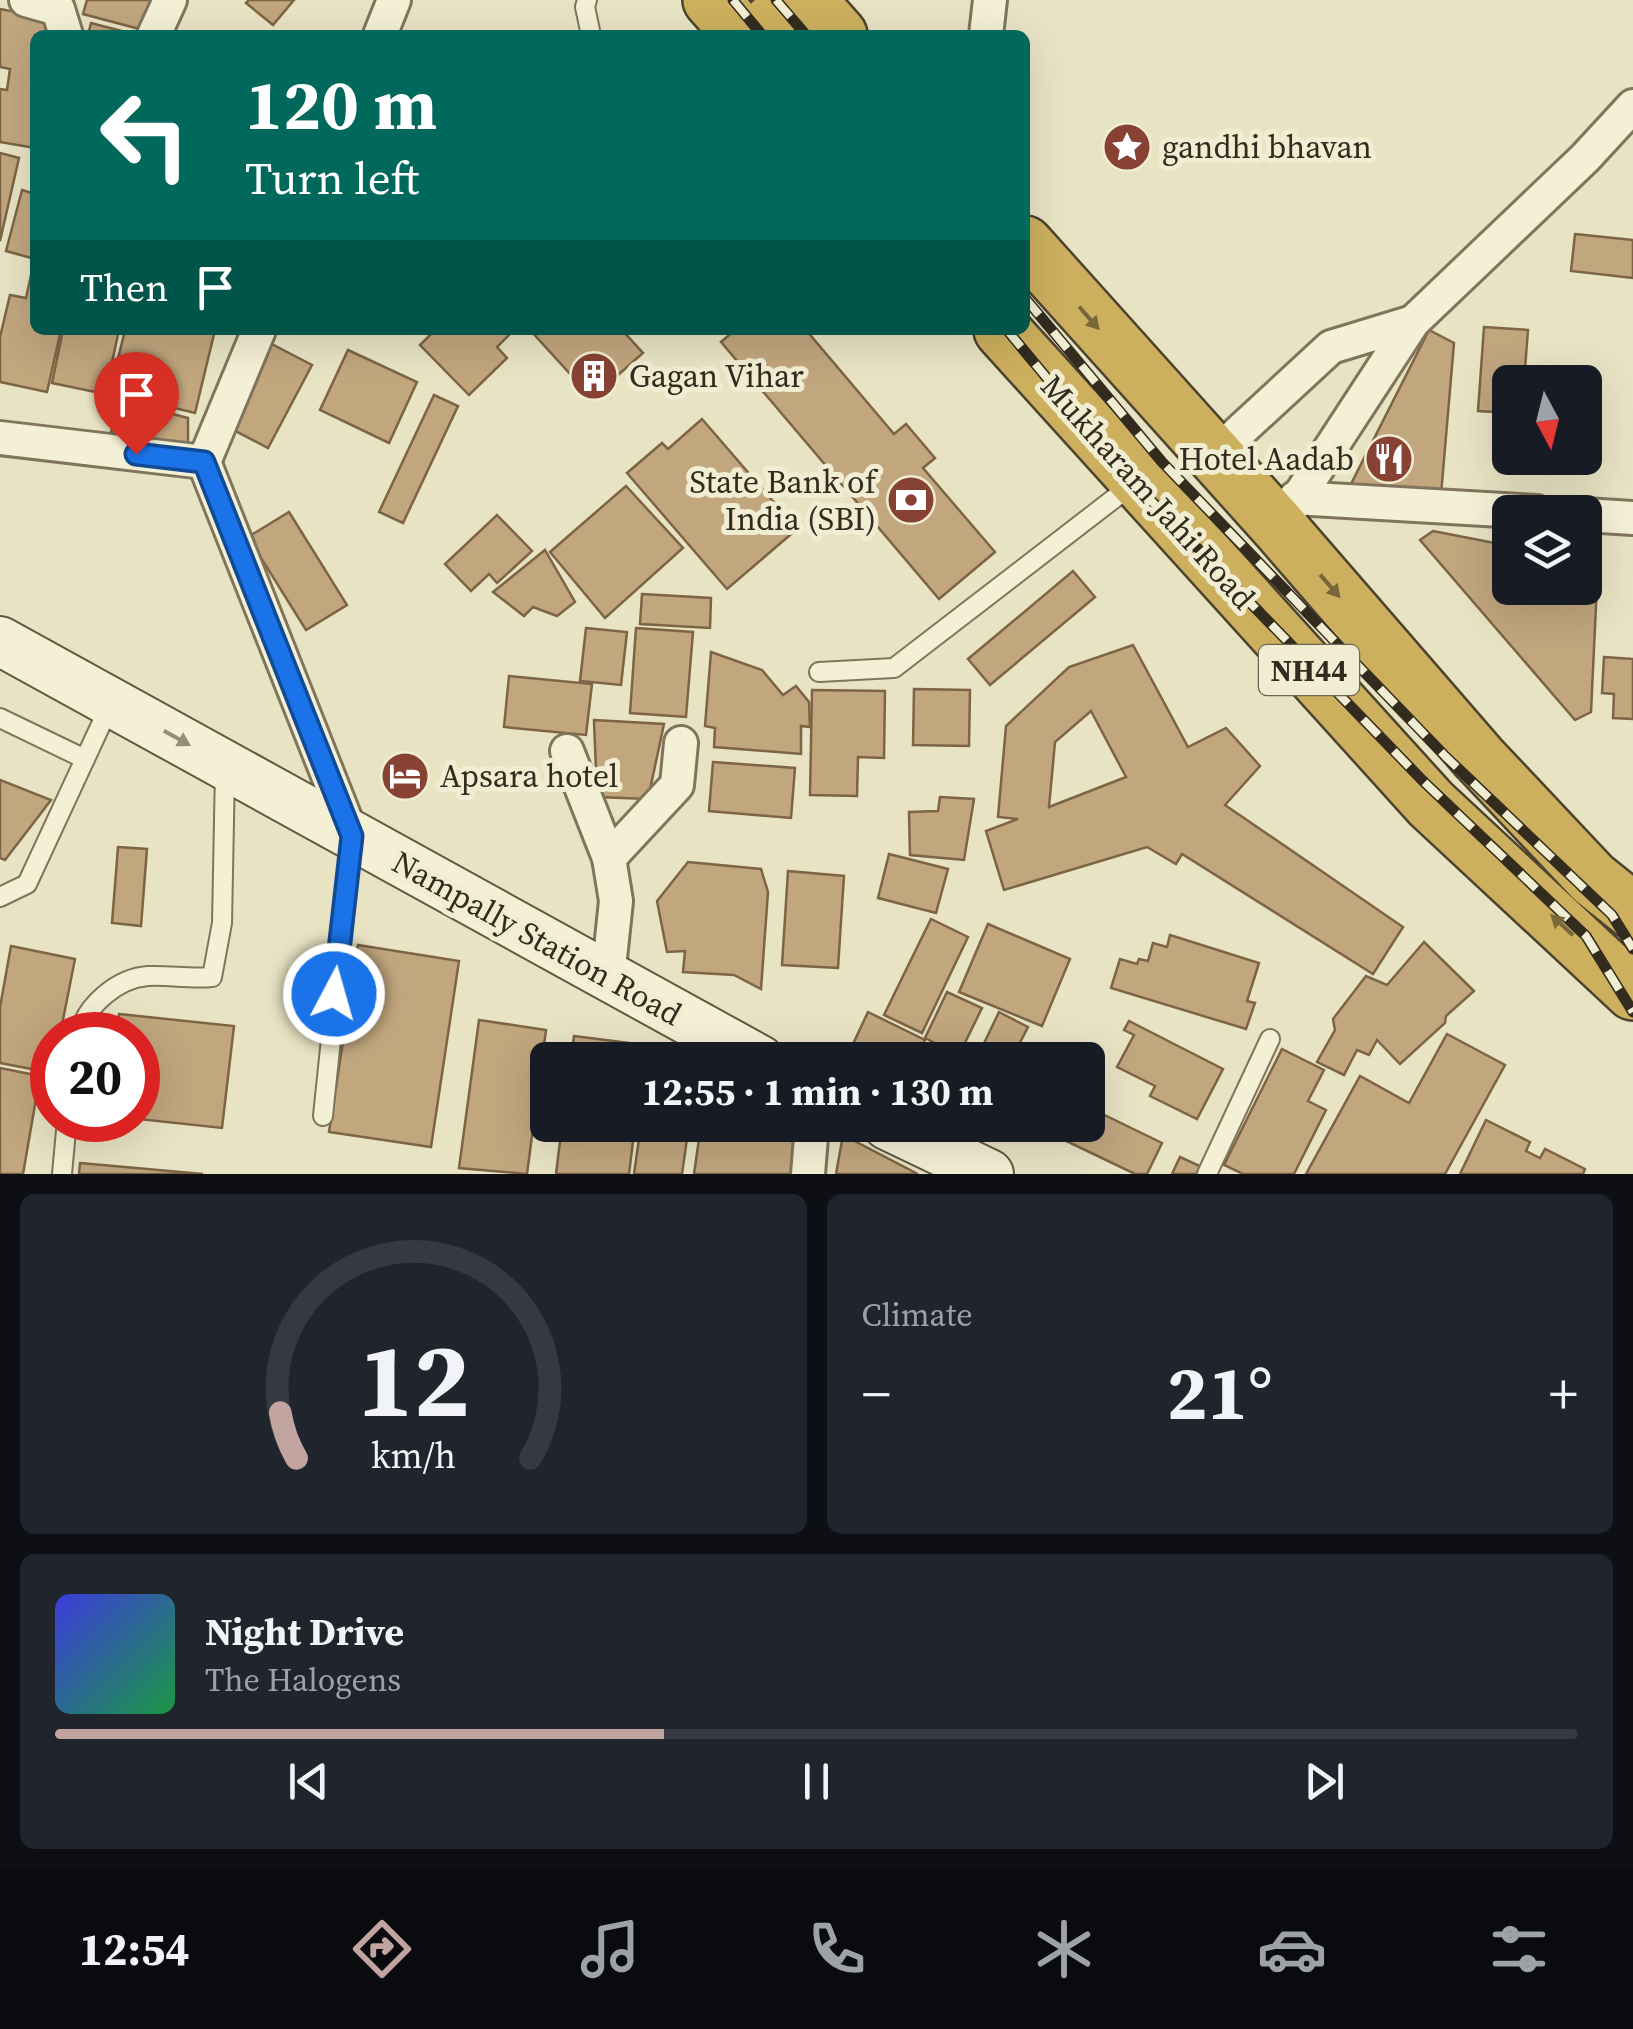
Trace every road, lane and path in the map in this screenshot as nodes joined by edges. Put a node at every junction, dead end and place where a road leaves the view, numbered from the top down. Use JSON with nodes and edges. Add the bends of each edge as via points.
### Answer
{"nodes":[{"id":1,"x":26,"y":0,"type":"edge"},
{"id":2,"x":170,"y":0,"type":"edge"},
{"id":3,"x":394,"y":0,"type":"edge"},
{"id":4,"x":587,"y":0,"type":"edge"},
{"id":5,"x":711,"y":0,"type":"edge"},
{"id":6,"x":794,"y":0,"type":"edge"},
{"id":7,"x":808,"y":0,"type":"edge"},
{"id":8,"x":990,"y":0,"type":"edge"},
{"id":9,"x":64,"y":30,"type":"edge"},
{"id":10,"x":156,"y":30,"type":"edge"},
{"id":11,"x":382,"y":30,"type":"edge"},
{"id":12,"x":590,"y":30,"type":"edge"},
{"id":13,"x":738,"y":30,"type":"edge"},
{"id":14,"x":763,"y":30,"type":"edge"},
{"id":15,"x":835,"y":30,"type":"edge"},
{"id":16,"x":987,"y":30,"type":"edge"},
{"id":17,"x":1629,"y":115,"type":"edge"},
{"id":18,"x":1030,"y":250,"type":"edge"},
{"id":19,"x":1412,"y":322,"type":"junction"},
{"id":20,"x":257,"y":335,"type":"edge"},
{"id":21,"x":1006,"y":335,"type":"edge"},
{"id":22,"x":0,"y":438,"type":"edge"},
{"id":23,"x":1213,"y":456,"type":"junction"},
{"id":24,"x":204,"y":462,"type":"junction"},
{"id":25,"x":1137,"y":481,"type":"junction"},
{"id":26,"x":1287,"y":512,"type":"junction"},
{"id":27,"x":1492,"y":512,"type":"edge"},
{"id":28,"x":1602,"y":516,"type":"edge"},
{"id":29,"x":1633,"y":518,"type":"edge"},
{"id":30,"x":0,"y":641,"type":"edge"},
{"id":31,"x":819,"y":672,"type":"dead end"},
{"id":32,"x":111,"y":702,"type":"junction"},
{"id":33,"x":0,"y":718,"type":"edge"},
{"id":34,"x":681,"y":744,"type":"dead end"},
{"id":35,"x":567,"y":751,"type":"dead end"},
{"id":36,"x":85,"y":758,"type":"junction"},
{"id":37,"x":226,"y":765,"type":"junction"},
{"id":38,"x":352,"y":836,"type":"junction"},
{"id":39,"x":609,"y":858,"type":"junction"},
{"id":40,"x":0,"y":897,"type":"edge"},
{"id":41,"x":1631,"y":906,"type":"edge"},
{"id":42,"x":608,"y":977,"type":"junction"},
{"id":43,"x":1633,"y":992,"type":"edge"},
{"id":44,"x":90,"y":1012,"type":"edge"},
{"id":45,"x":1270,"y":1039,"type":"dead end"},
{"id":46,"x":727,"y":1042,"type":"edge"},
{"id":47,"x":323,"y":1116,"type":"dead end"},
{"id":48,"x":65,"y":1142,"type":"edge"},
{"id":49,"x":811,"y":1142,"type":"edge"},
{"id":50,"x":918,"y":1142,"type":"edge"},
{"id":51,"x":965,"y":1168,"type":"edge"},
{"id":52,"x":62,"y":1174,"type":"edge"},
{"id":53,"x":808,"y":1174,"type":"edge"},
{"id":54,"x":1207,"y":1174,"type":"edge"}],
"edges":[{"from":1,"to":9,"type":"street","via":[[58,9]]},
{"from":2,"to":10,"type":"street"},
{"from":3,"to":11,"type":"street"},
{"from":4,"to":12,"type":"lane"},
{"from":5,"to":13,"type":"highway"},
{"from":6,"to":14,"type":"highway"},
{"from":7,"to":15,"type":"highway"},
{"from":8,"to":16,"type":"street"},
{"from":17,"to":19,"type":"street"},
{"from":18,"to":23,"type":"highway","number":"NH44","one_way":true},
{"from":19,"to":23,"type":"street","via":[[1331,347]]},
{"from":19,"to":26,"type":"street"},
{"from":20,"to":24,"type":"street"},
{"from":21,"to":25,"type":"highway","name":"Mukharam Jahi Road","number":"NH44"},
{"from":22,"to":24,"type":"street"},
{"from":23,"to":26,"type":"highway","number":"NH44"},
{"from":24,"to":38,"type":"street"},
{"from":25,"to":31,"type":"lane","via":[[894,668]]},
{"from":43,"to":25,"type":"highway","name":"Mukharam Jahi Road","number":"NH44","one_way":true,"via":[[1430,804]]},
{"from":26,"to":27,"type":"street"},
{"from":26,"to":41,"type":"highway","number":"NH44","one_way":true,"via":[[1479,758],[1594,879]]},
{"from":28,"to":29,"type":"street"},
{"from":30,"to":32,"type":"main road","name":"Nampally Station Road"},
{"from":32,"to":36,"type":"lane"},
{"from":32,"to":37,"type":"main road","name":"Nampally Station Road","one_way":true},
{"from":33,"to":36,"type":"lane"},
{"from":34,"to":39,"type":"street","via":[[677,785]]},
{"from":35,"to":39,"type":"street"},
{"from":36,"to":40,"type":"lane","via":[[27,884]]},
{"from":37,"to":38,"type":"main road","name":"Nampally Station Road"},
{"from":37,"to":44,"type":"lane","via":[[222,923],[212,977],[144,976],[104,994]]},
{"from":38,"to":42,"type":"main road","name":"Nampally Station Road"},
{"from":38,"to":47,"type":"lane"},
{"from":39,"to":42,"type":"street","via":[[616,900]]},
{"from":42,"to":46,"type":"main road","name":"Nampally Station Road"},
{"from":45,"to":54,"type":"lane"},
{"from":48,"to":52,"type":"lane"},
{"from":49,"to":53,"type":"street"},
{"from":50,"to":51,"type":"main road"}]}
